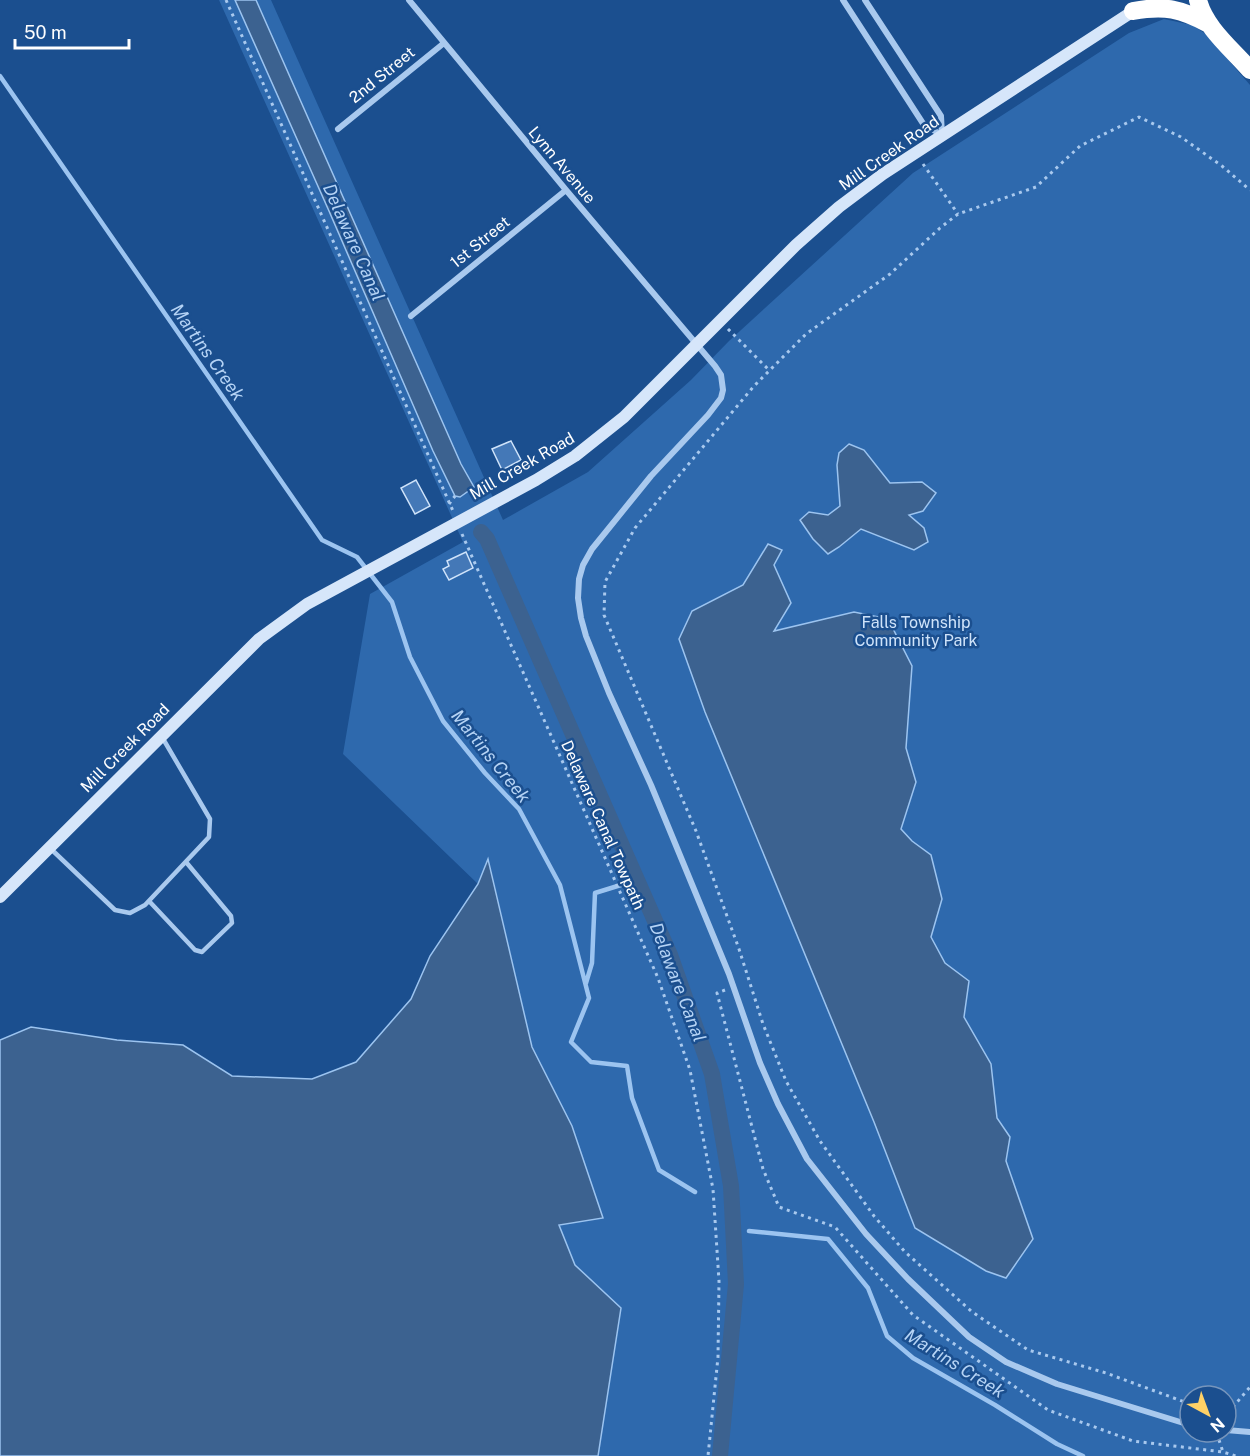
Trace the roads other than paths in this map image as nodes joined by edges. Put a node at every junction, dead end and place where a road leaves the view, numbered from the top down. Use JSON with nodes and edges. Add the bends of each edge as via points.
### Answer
{"nodes":[{"id":1,"x":409,"y":0,"type":"edge"},
{"id":2,"x":843,"y":0,"type":"edge"},
{"id":3,"x":865,"y":0,"type":"edge"},
{"id":4,"x":1150,"y":0,"type":"edge"},
{"id":5,"x":1198,"y":0,"type":"edge"},
{"id":6,"x":1133,"y":11,"type":"junction"},
{"id":7,"x":1209,"y":24,"type":"junction"},
{"id":8,"x":444,"y":43,"type":"junction"},
{"id":9,"x":1250,"y":70,"type":"edge"},
{"id":10,"x":338,"y":129,"type":"dead end"},
{"id":11,"x":942,"y":135,"type":"junction"},
{"id":12,"x":566,"y":190,"type":"junction"},
{"id":13,"x":411,"y":316,"type":"dead end"},
{"id":14,"x":696,"y":345,"type":"junction"},
{"id":15,"x":161,"y":735,"type":"junction"},
{"id":16,"x":49,"y":848,"type":"junction"},
{"id":17,"x":186,"y":862,"type":"junction"},
{"id":18,"x":0,"y":897,"type":"edge"},
{"id":19,"x":149,"y":901,"type":"junction"},
{"id":20,"x":1178,"y":1421,"type":"edge"}],
"edges":[{"from":1,"to":8,"type":"street","name":"Lynn Avenue"},
{"from":2,"to":11,"type":"street","via":[[924,124]]},
{"from":3,"to":11,"type":"street","via":[[941,116]]},
{"from":4,"to":6,"type":"main road","name":"Mill Creek Road"},
{"from":5,"to":7,"type":"highway"},
{"from":6,"to":7,"type":"highway","via":[[1177,9]]},
{"from":6,"to":11,"type":"main road","name":"Mill Creek Road"},
{"from":7,"to":9,"type":"highway"},
{"from":8,"to":10,"type":"street","name":"2nd Street"},
{"from":8,"to":12,"type":"street","name":"Lynn Avenue"},
{"from":11,"to":14,"type":"main road","name":"Mill Creek Road","via":[[876,179],[817,226]]},
{"from":12,"to":13,"type":"street","name":"1st Street"},
{"from":12,"to":14,"type":"street","name":"Lynn Avenue"},
{"from":14,"to":15,"type":"main road","name":"Mill Creek Road","via":[[624,417],[575,456],[308,604],[259,639]]},
{"from":14,"to":20,"type":"street","name":"Lynn Avenue","via":[[721,375],[721,398],[592,549],[579,579],[578,598],[586,636],[729,974],[760,1064],[807,1159],[866,1234],[969,1337],[1006,1362],[1057,1384]]},
{"from":15,"to":16,"type":"main road","name":"Mill Creek Road"},
{"from":15,"to":17,"type":"lane","via":[[210,819],[209,837]]},
{"from":16,"to":18,"type":"main road","name":"Mill Creek Road"},
{"from":16,"to":19,"type":"lane","via":[[115,910],[130,914]]},
{"from":17,"to":19,"type":"lane"},
{"from":17,"to":19,"type":"lane","via":[[231,916],[232,923],[202,952],[195,950]]}]}
